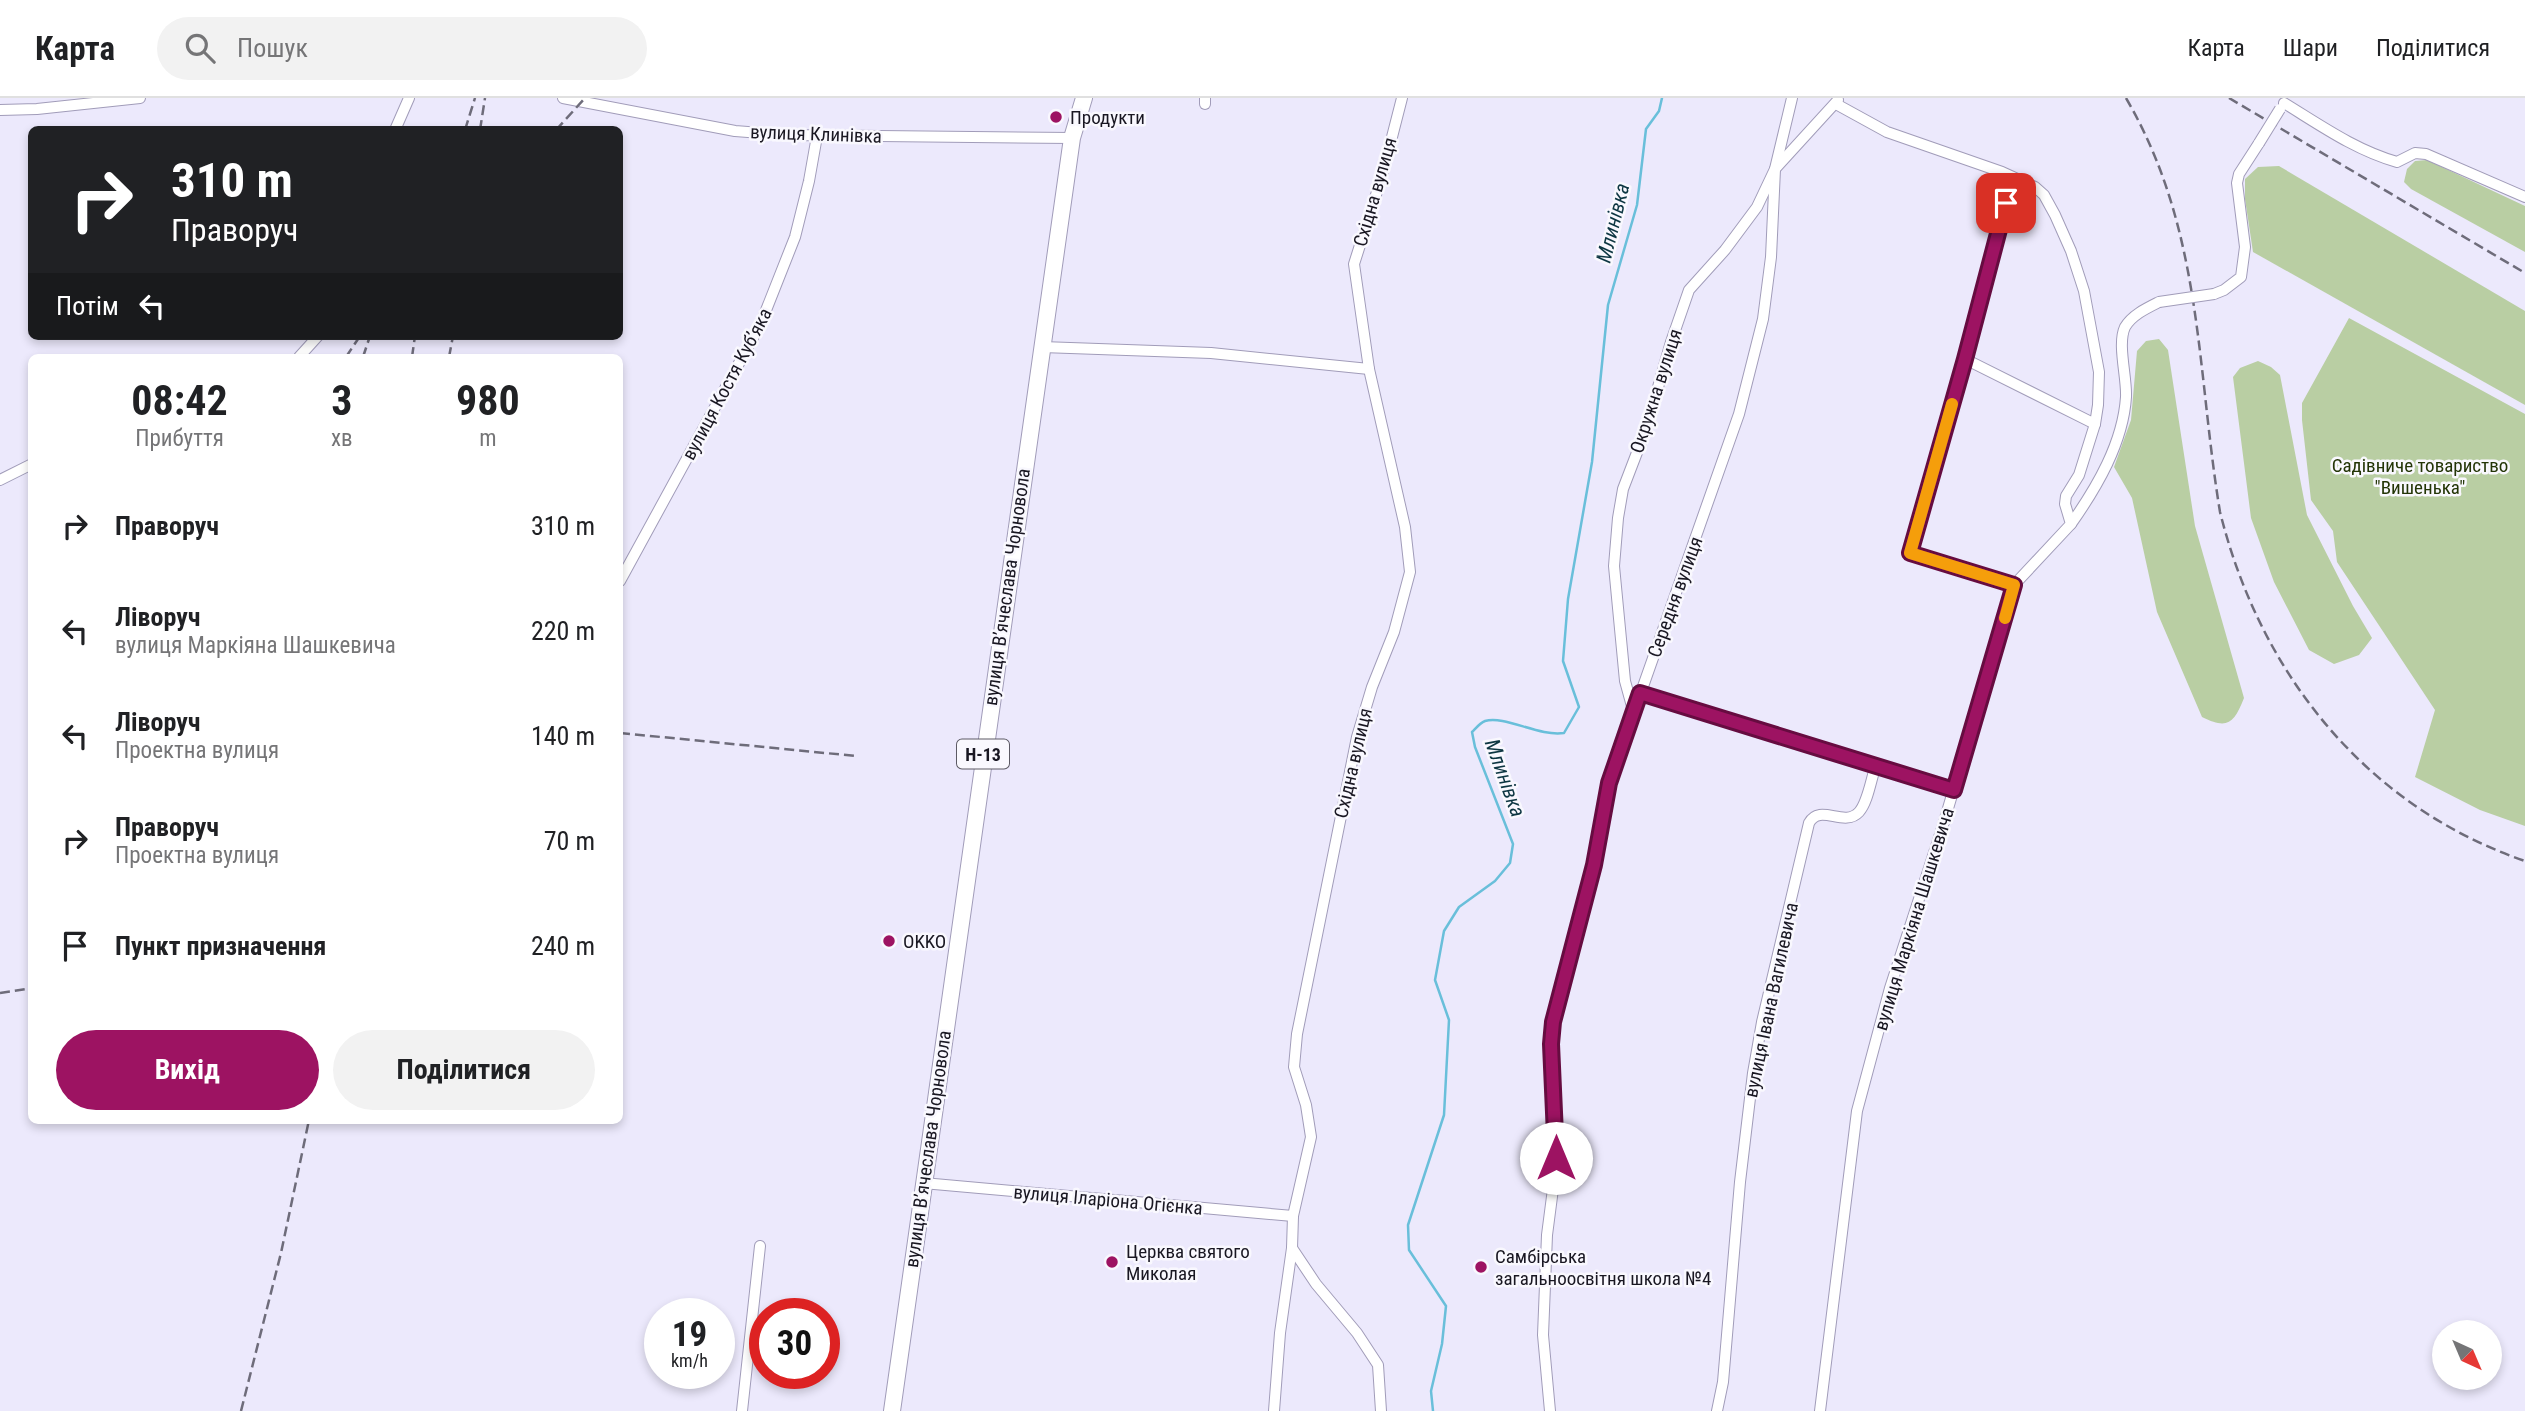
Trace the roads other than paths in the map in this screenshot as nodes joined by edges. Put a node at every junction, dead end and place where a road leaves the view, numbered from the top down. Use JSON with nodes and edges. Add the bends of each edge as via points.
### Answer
{"nodes":[{"id":1,"x":140,"y":98,"type":"edge"},
{"id":2,"x":408,"y":98,"type":"edge"},
{"id":3,"x":563,"y":98,"type":"edge"},
{"id":4,"x":1084,"y":98,"type":"edge"},
{"id":5,"x":1402,"y":98,"type":"edge"},
{"id":6,"x":1793,"y":98,"type":"edge"},
{"id":7,"x":1838,"y":101,"type":"edge"},
{"id":8,"x":2283,"y":103,"type":"edge"},
{"id":9,"x":0,"y":110,"type":"edge"},
{"id":10,"x":397,"y":126,"type":"edge"},
{"id":11,"x":817,"y":136,"type":"junction"},
{"id":12,"x":1072,"y":138,"type":"junction"},
{"id":13,"x":1774,"y":169,"type":"junction"},
{"id":14,"x":2012,"y":177,"type":"junction"},
{"id":15,"x":2525,"y":197,"type":"edge"},
{"id":16,"x":314,"y":340,"type":"edge"},
{"id":17,"x":1042,"y":347,"type":"junction"},
{"id":18,"x":302,"y":354,"type":"edge"},
{"id":19,"x":1965,"y":359,"type":"junction"},
{"id":20,"x":1369,"y":369,"type":"junction"},
{"id":21,"x":2095,"y":424,"type":"junction"},
{"id":22,"x":28,"y":466,"type":"edge"},
{"id":23,"x":0,"y":480,"type":"edge"},
{"id":24,"x":2071,"y":524,"type":"junction"},
{"id":25,"x":623,"y":576,"type":"edge"},
{"id":26,"x":2014,"y":585,"type":"junction"},
{"id":27,"x":1640,"y":693,"type":"junction"},
{"id":28,"x":1633,"y":712,"type":"junction"},
{"id":29,"x":1876,"y":765,"type":"junction"},
{"id":30,"x":1954,"y":790,"type":"junction"},
{"id":31,"x":923,"y":1183,"type":"junction"},
{"id":32,"x":1293,"y":1216,"type":"junction"},
{"id":33,"x":760,"y":1246,"type":"dead end"},
{"id":34,"x":1293,"y":1248,"type":"junction"},
{"id":35,"x":742,"y":1411,"type":"edge"},
{"id":36,"x":892,"y":1411,"type":"edge"},
{"id":37,"x":1274,"y":1411,"type":"edge"},
{"id":38,"x":1381,"y":1411,"type":"edge"},
{"id":39,"x":1550,"y":1411,"type":"edge"},
{"id":40,"x":1717,"y":1411,"type":"edge"},
{"id":41,"x":1820,"y":1411,"type":"edge"}],
"edges":[{"from":1,"to":9,"type":"street"},
{"from":2,"to":10,"type":"street"},
{"from":3,"to":11,"type":"street","name":"вулиця Клинівка","via":[[735,131]]},
{"from":4,"to":12,"type":"main road","name":"вулиця Вʼячеслава Чорновола","number":"Н-13"},
{"from":5,"to":20,"type":"street","name":"Східна вулиця","via":[[1354,264]]},
{"from":6,"to":13,"type":"street","name":"Окружна вулиця"},
{"from":7,"to":13,"type":"street"},
{"from":7,"to":14,"type":"street","via":[[1887,132]]},
{"from":8,"to":15,"type":"street","via":[[2361,150],[2397,162],[2415,153],[2426,154]]},
{"from":8,"to":24,"type":"street","name":"вулиця Маркіяна Шашкевича","bridge":true,"via":[[2239,174],[2245,247],[2241,277],[2224,290],[2159,302],[2126,327],[2122,340],[2124,416],[2095,490]]},
{"from":11,"to":12,"type":"street","name":"вулиця Клинівка"},
{"from":11,"to":25,"type":"street","name":"вулиця Костя Кубʼяка","via":[[795,237],[761,323]]},
{"from":12,"to":17,"type":"main road","name":"вулиця Вʼячеслава Чорновола","number":"Н-13"},
{"from":13,"to":27,"type":"street","name":"Середня вулиця","via":[[1771,257],[1753,360],[1739,414]]},
{"from":13,"to":28,"type":"street","name":"Окружна вулиця","via":[[1756,207],[1726,250],[1689,290],[1623,489],[1614,566],[1625,681]]},
{"from":14,"to":19,"type":"street"},
{"from":14,"to":21,"type":"street","via":[[2044,195],[2071,251],[2084,291],[2099,372]]},
{"from":16,"to":18,"type":"street"},
{"from":17,"to":20,"type":"street","via":[[1211,354]]},
{"from":17,"to":31,"type":"main road","name":"вулиця Вʼячеслава Чорновола","number":"Н-13"},
{"from":19,"to":21,"type":"street"},
{"from":19,"to":26,"type":"street","via":[[1910,553]]},
{"from":20,"to":32,"type":"street","name":"Східна вулиця","via":[[1405,527],[1410,572],[1356,737],[1297,1034],[1294,1067],[1311,1137]]},
{"from":21,"to":24,"type":"street","via":[[2079,475],[2066,496]]},
{"from":22,"to":23,"type":"street"},
{"from":24,"to":26,"type":"street","name":"вулиця Маркіяна Шашкевича"},
{"from":26,"to":30,"type":"street","name":"вулиця Маркіяна Шашкевича"},
{"from":27,"to":28,"type":"street","name":"Середня вулиця"},
{"from":27,"to":29,"type":"street"},
{"from":28,"to":39,"type":"street","name":"Середня вулиця","via":[[1609,783],[1594,865],[1553,1022],[1556,1158],[1543,1335]]},
{"from":29,"to":30,"type":"street"},
{"from":29,"to":40,"type":"street","name":"вулиця Івана Вагилевича","via":[[1856,816],[1817,814],[1809,823],[1753,1073]]},
{"from":30,"to":41,"type":"street","name":"вулиця Маркіяна Шашкевича","via":[[1890,988],[1857,1111]]},
{"from":31,"to":32,"type":"street","name":"вулиця Іларіона Огієнка"},
{"from":31,"to":36,"type":"main road","name":"вулиця Вʼячеслава Чорновола","number":"Н-13"},
{"from":32,"to":34,"type":"street","name":"Східна вулиця"},
{"from":33,"to":35,"type":"street"},
{"from":34,"to":37,"type":"street","name":"Східна вулиця"},
{"from":34,"to":38,"type":"street","via":[[1378,1365]]}]}
